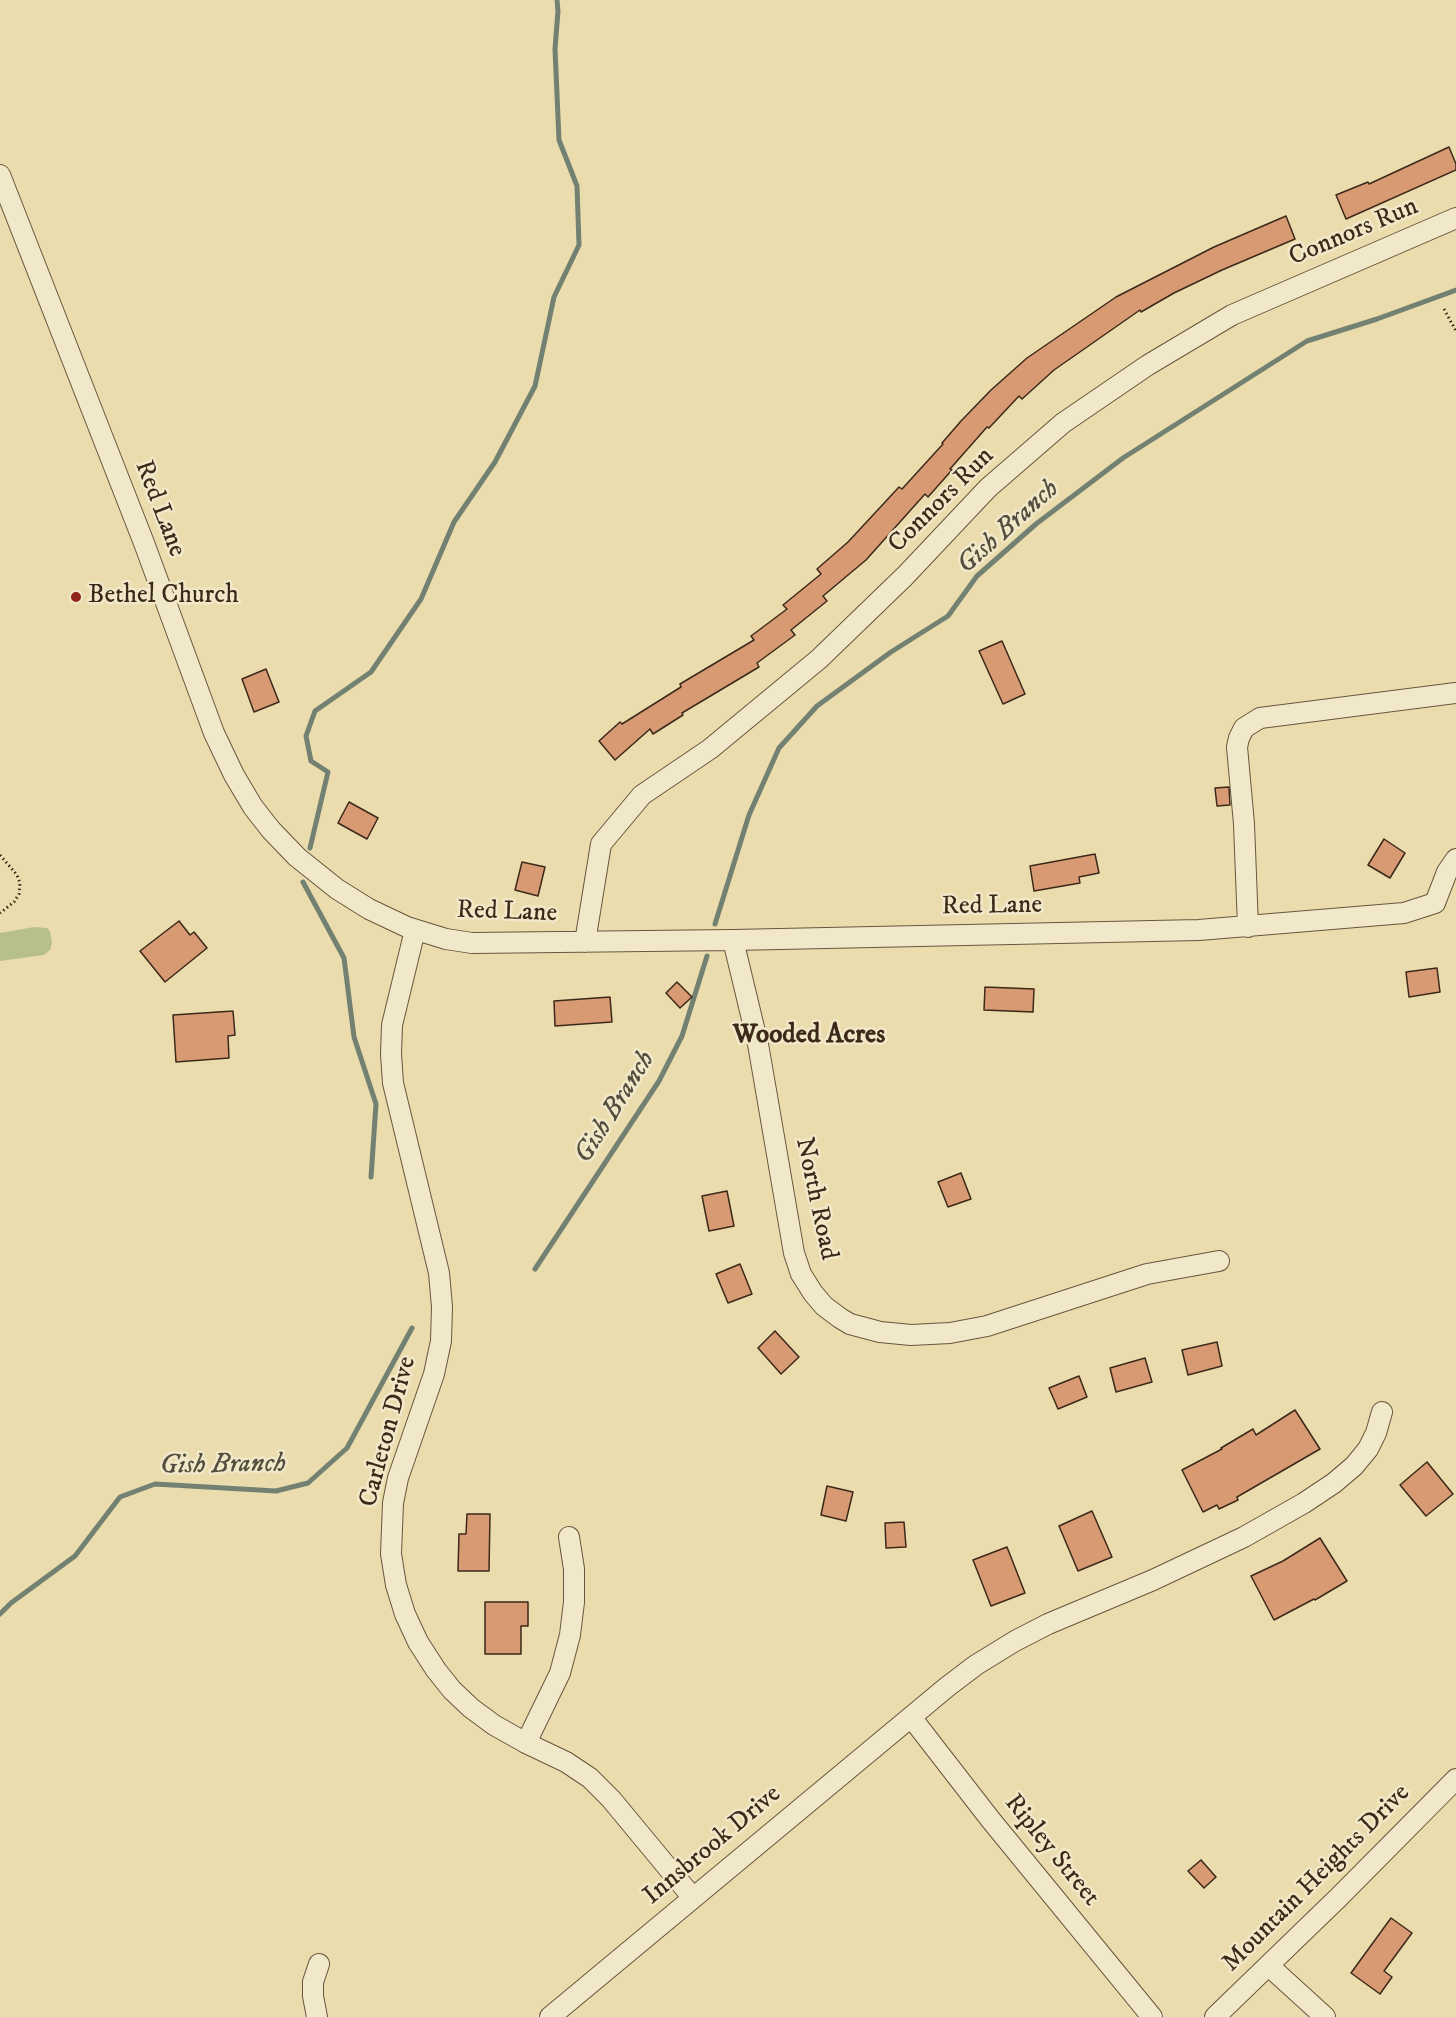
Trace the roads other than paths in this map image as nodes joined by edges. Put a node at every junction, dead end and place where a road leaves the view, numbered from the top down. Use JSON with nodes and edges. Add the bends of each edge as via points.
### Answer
{"nodes":[{"id":1,"x":0,"y":175,"type":"edge"},
{"id":2,"x":1456,"y":218,"type":"edge"},
{"id":3,"x":1456,"y":693,"type":"edge"},
{"id":4,"x":1456,"y":859,"type":"edge"},
{"id":5,"x":1248,"y":927,"type":"junction"},
{"id":6,"x":415,"y":930,"type":"junction"},
{"id":7,"x":733,"y":940,"type":"junction"},
{"id":8,"x":585,"y":942,"type":"junction"},
{"id":9,"x":1219,"y":1261,"type":"dead end"},
{"id":10,"x":1382,"y":1412,"type":"dead end"},
{"id":11,"x":569,"y":1537,"type":"dead end"},
{"id":12,"x":911,"y":1717,"type":"junction"},
{"id":13,"x":526,"y":1743,"type":"junction"},
{"id":14,"x":1456,"y":1779,"type":"edge"},
{"id":15,"x":693,"y":1898,"type":"junction"},
{"id":16,"x":318,"y":1964,"type":"dead end"},
{"id":17,"x":1269,"y":1966,"type":"junction"},
{"id":18,"x":318,"y":2017,"type":"edge"},
{"id":19,"x":550,"y":2017,"type":"edge"},
{"id":20,"x":1152,"y":2017,"type":"edge"},
{"id":21,"x":1215,"y":2017,"type":"edge"},
{"id":22,"x":1325,"y":2017,"type":"edge"}],
"edges":[{"from":1,"to":6,"type":"street","name":"Red Lane","via":[[214,733],[234,775],[253,807],[297,856],[337,889]]},
{"from":2,"to":8,"type":"street","name":"Connors Run","via":[[1232,315],[1148,365],[1063,423],[988,489],[819,659],[710,749],[642,795],[601,844]]},
{"from":3,"to":5,"type":"street","via":[[1260,718],[1244,728],[1237,747]]},
{"from":4,"to":5,"type":"street","name":"Red Lane","via":[[1446,872],[1435,903],[1404,914]]},
{"from":5,"to":7,"type":"street","name":"Red Lane"},
{"from":6,"to":8,"type":"street","name":"Red Lane","via":[[472,943]]},
{"from":6,"to":13,"type":"street","name":"Carleton Drive","via":[[392,1025],[390,1054],[393,1083],[439,1274],[441,1341],[434,1374],[398,1478],[391,1554],[405,1614],[436,1670],[471,1708]]},
{"from":7,"to":8,"type":"street","name":"Red Lane"},
{"from":7,"to":9,"type":"street","name":"North Road","via":[[758,1044],[794,1253],[813,1293],[840,1318],[880,1332],[950,1333],[987,1326],[1148,1274]]},
{"from":10,"to":12,"type":"street","name":"Innsbrook Drive","via":[[1372,1441],[1354,1466],[1304,1503],[1244,1537],[1016,1641],[976,1665]]},
{"from":11,"to":13,"type":"street","via":[[574,1569],[570,1635],[560,1673]]},
{"from":12,"to":15,"type":"street","name":"Innsbrook Drive"},
{"from":12,"to":20,"type":"street","name":"Ripley Street"},
{"from":13,"to":15,"type":"street","name":"Carleton Drive","via":[[566,1761],[590,1778]]},
{"from":14,"to":17,"type":"street","name":"Mountain Heights Drive"},
{"from":15,"to":19,"type":"street","name":"Innsbrook Drive"},
{"from":16,"to":18,"type":"street","via":[[313,1996]]},
{"from":17,"to":21,"type":"street","name":"Mountain Heights Drive"},
{"from":17,"to":22,"type":"street"}]}
